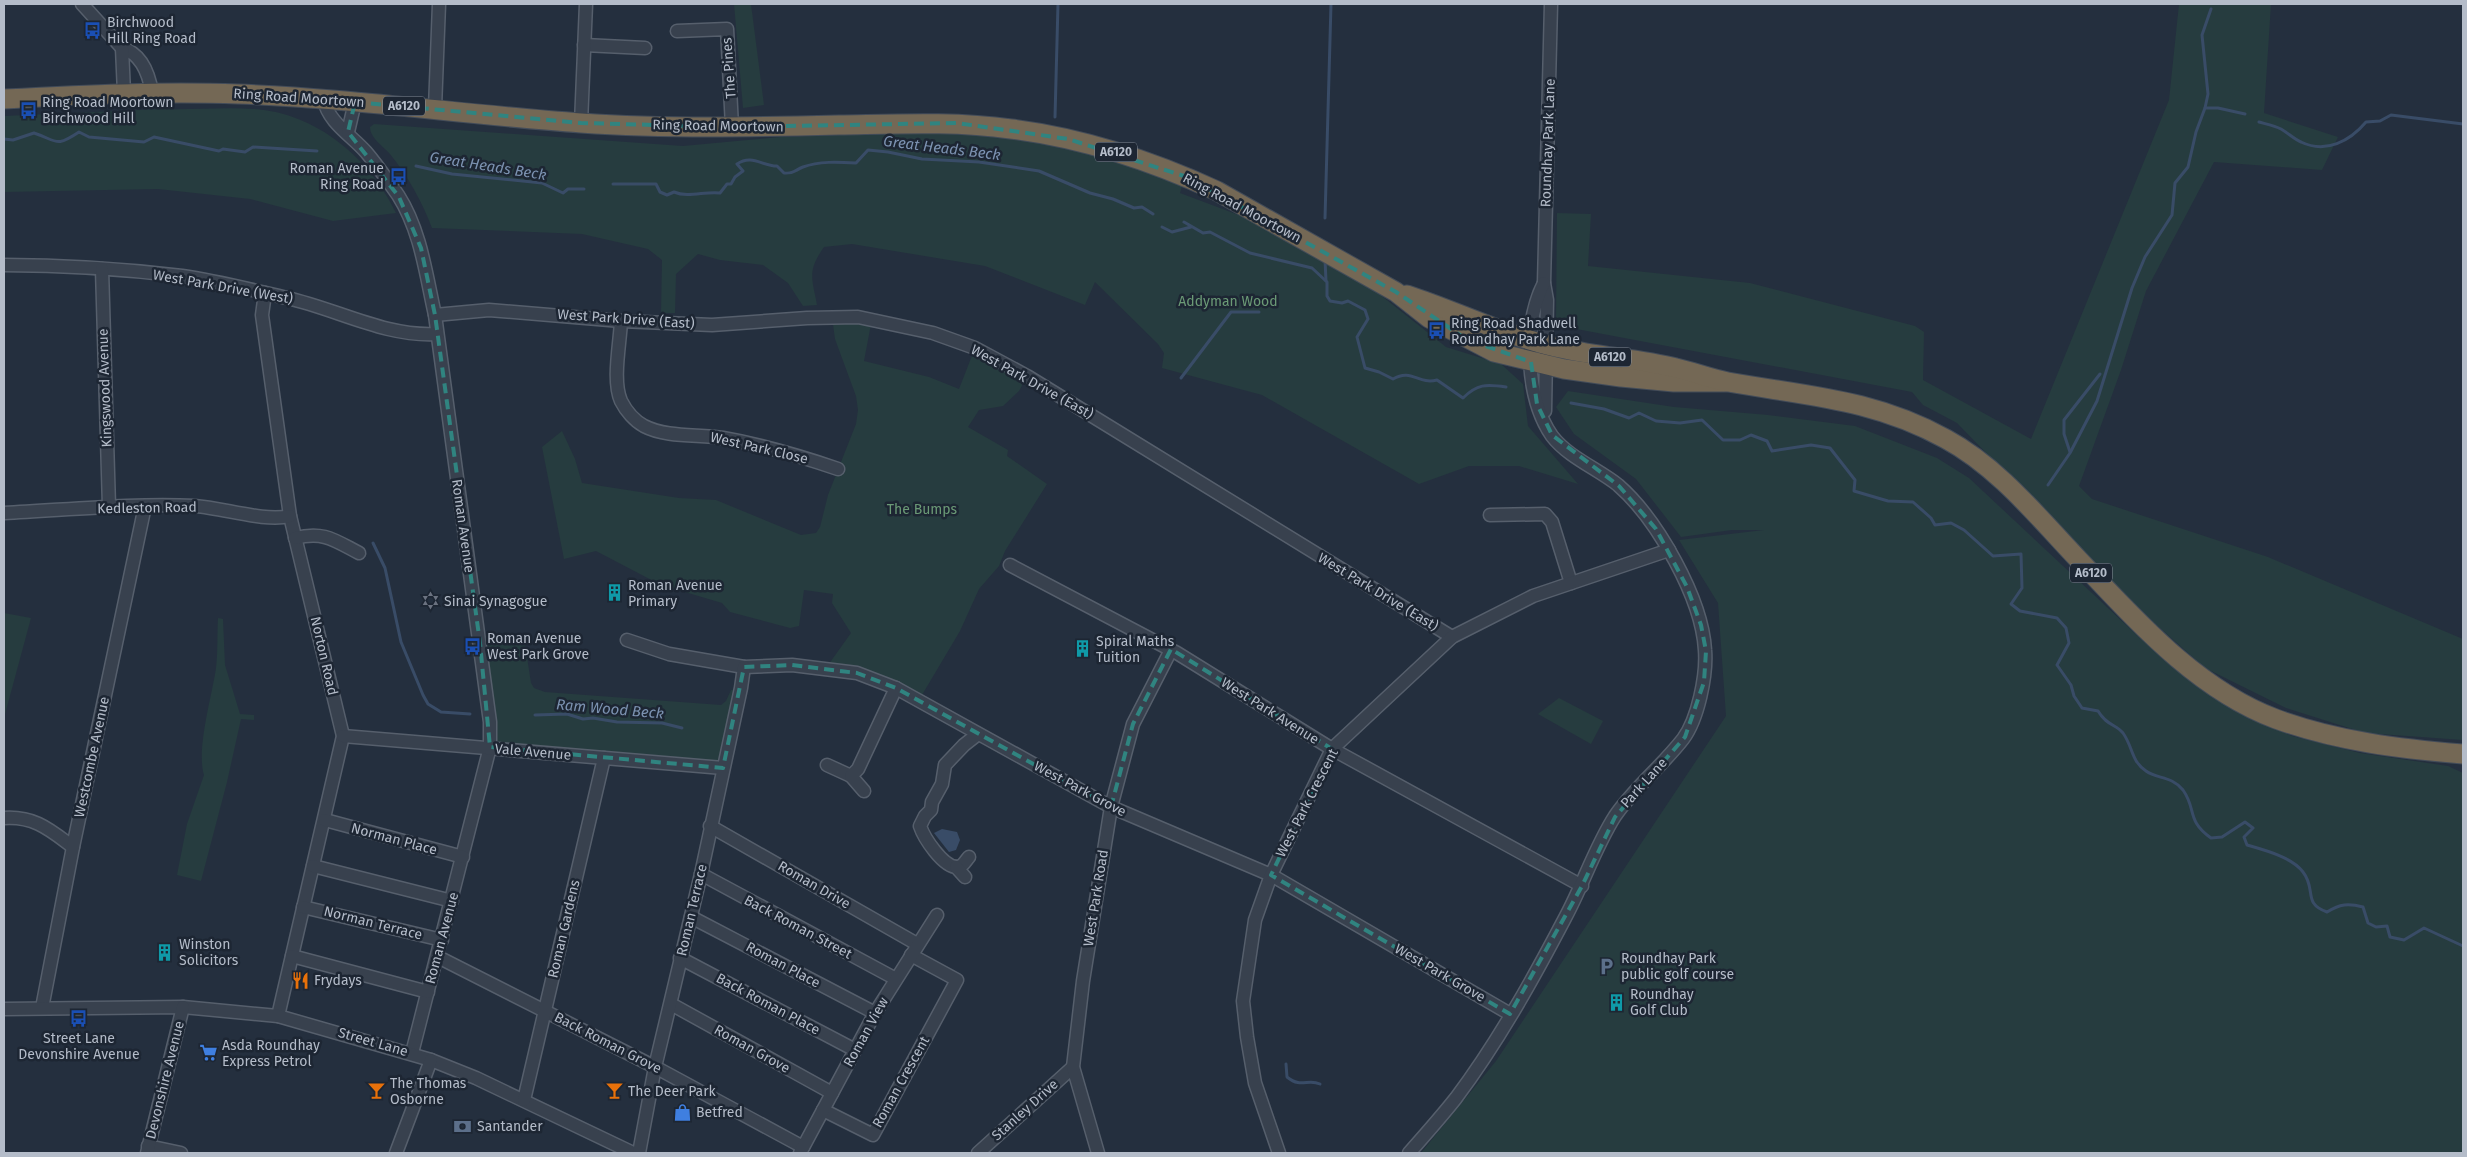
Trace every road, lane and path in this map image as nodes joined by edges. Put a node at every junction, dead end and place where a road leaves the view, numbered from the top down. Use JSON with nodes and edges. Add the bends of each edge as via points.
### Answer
{"nodes":[{"id":1,"x":82,"y":4,"type":"edge"},
{"id":2,"x":440,"y":4,"type":"edge"},
{"id":3,"x":586,"y":4,"type":"edge"},
{"id":4,"x":1551,"y":4,"type":"edge"},
{"id":5,"x":676,"y":30,"type":"dead end"},
{"id":6,"x":584,"y":45,"type":"junction"},
{"id":7,"x":122,"y":48,"type":"junction"},
{"id":8,"x":645,"y":48,"type":"dead end"},
{"id":9,"x":124,"y":93,"type":"junction"},
{"id":10,"x":152,"y":93,"type":"junction"},
{"id":11,"x":4,"y":99,"type":"edge"},
{"id":12,"x":324,"y":100,"type":"junction"},
{"id":13,"x":355,"y":102,"type":"junction"},
{"id":14,"x":435,"y":108,"type":"junction"},
{"id":15,"x":581,"y":123,"type":"junction"},
{"id":16,"x":732,"y":127,"type":"junction"},
{"id":17,"x":348,"y":132,"type":"junction"},
{"id":18,"x":4,"y":265,"type":"edge"},
{"id":19,"x":102,"y":269,"type":"junction"},
{"id":20,"x":1396,"y":292,"type":"junction"},
{"id":21,"x":266,"y":293,"type":"junction"},
{"id":22,"x":435,"y":315,"type":"junction"},
{"id":23,"x":621,"y":321,"type":"junction"},
{"id":24,"x":437,"y":334,"type":"junction"},
{"id":25,"x":1537,"y":342,"type":"junction"},
{"id":26,"x":1538,"y":364,"type":"junction"},
{"id":27,"x":1725,"y":382,"type":"junction"},
{"id":28,"x":838,"y":469,"type":"dead end"},
{"id":29,"x":145,"y":506,"type":"junction"},
{"id":30,"x":108,"y":507,"type":"junction"},
{"id":31,"x":4,"y":513,"type":"edge"},
{"id":32,"x":1490,"y":515,"type":"dead end"},
{"id":33,"x":290,"y":516,"type":"junction"},
{"id":34,"x":295,"y":538,"type":"junction"},
{"id":35,"x":1669,"y":550,"type":"junction"},
{"id":36,"x":359,"y":552,"type":"dead end"},
{"id":37,"x":1010,"y":565,"type":"dead end"},
{"id":38,"x":1571,"y":583,"type":"junction"},
{"id":39,"x":1452,"y":637,"type":"junction"},
{"id":40,"x":627,"y":640,"type":"dead end"},
{"id":41,"x":1170,"y":650,"type":"junction"},
{"id":42,"x":744,"y":667,"type":"junction"},
{"id":43,"x":896,"y":688,"type":"junction"},
{"id":44,"x":978,"y":734,"type":"junction"},
{"id":45,"x":343,"y":736,"type":"junction"},
{"id":46,"x":490,"y":747,"type":"junction"},
{"id":47,"x":1332,"y":749,"type":"junction"},
{"id":48,"x":2463,"y":754,"type":"edge"},
{"id":49,"x":604,"y":758,"type":"junction"},
{"id":50,"x":827,"y":765,"type":"dead end"},
{"id":51,"x":723,"y":768,"type":"junction"},
{"id":52,"x":851,"y":776,"type":"junction"},
{"id":53,"x":864,"y":791,"type":"dead end"},
{"id":54,"x":1111,"y":807,"type":"junction"},
{"id":55,"x":4,"y":818,"type":"edge"},
{"id":56,"x":325,"y":820,"type":"junction"},
{"id":57,"x":710,"y":826,"type":"junction"},
{"id":58,"x":73,"y":847,"type":"junction"},
{"id":59,"x":969,"y":856,"type":"dead end"},
{"id":60,"x":463,"y":857,"type":"junction"},
{"id":61,"x":313,"y":866,"type":"junction"},
{"id":62,"x":701,"y":874,"type":"junction"},
{"id":63,"x":1271,"y":875,"type":"junction"},
{"id":64,"x":1582,"y":886,"type":"junction"},
{"id":65,"x":452,"y":901,"type":"junction"},
{"id":66,"x":303,"y":907,"type":"junction"},
{"id":67,"x":937,"y":915,"type":"dead end"},
{"id":68,"x":691,"y":917,"type":"junction"},
{"id":69,"x":442,"y":940,"type":"junction"},
{"id":70,"x":914,"y":950,"type":"junction"},
{"id":71,"x":292,"y":956,"type":"junction"},
{"id":72,"x":438,"y":956,"type":"junction"},
{"id":73,"x":680,"y":958,"type":"junction"},
{"id":74,"x":896,"y":979,"type":"junction"},
{"id":75,"x":957,"y":980,"type":"joint"},
{"id":76,"x":428,"y":992,"type":"junction"},
{"id":77,"x":671,"y":1004,"type":"junction"},
{"id":78,"x":183,"y":1007,"type":"junction"},
{"id":79,"x":42,"y":1008,"type":"junction"},
{"id":80,"x":4,"y":1009,"type":"edge"},
{"id":81,"x":545,"y":1010,"type":"junction"},
{"id":82,"x":876,"y":1013,"type":"junction"},
{"id":83,"x":1510,"y":1014,"type":"junction"},
{"id":84,"x":278,"y":1016,"type":"junction"},
{"id":85,"x":855,"y":1050,"type":"junction"},
{"id":86,"x":412,"y":1054,"type":"junction"},
{"id":87,"x":431,"y":1060,"type":"junction"},
{"id":88,"x":655,"y":1067,"type":"junction"},
{"id":89,"x":1072,"y":1067,"type":"junction"},
{"id":90,"x":832,"y":1093,"type":"junction"},
{"id":91,"x":524,"y":1100,"type":"junction"},
{"id":92,"x":823,"y":1110,"type":"junction"},
{"id":93,"x":148,"y":1150,"type":"edge"},
{"id":94,"x":801,"y":1150,"type":"edge"},
{"id":95,"x":181,"y":1153,"type":"edge"},
{"id":96,"x":396,"y":1153,"type":"edge"},
{"id":97,"x":633,"y":1153,"type":"edge"},
{"id":98,"x":639,"y":1153,"type":"edge"},
{"id":99,"x":978,"y":1153,"type":"edge"},
{"id":100,"x":1098,"y":1153,"type":"edge"},
{"id":101,"x":1280,"y":1153,"type":"edge"},
{"id":102,"x":1409,"y":1153,"type":"edge"}],
"edges":[{"from":1,"to":7,"type":"street"},
{"from":2,"to":14,"type":"street"},
{"from":3,"to":6,"type":"street"},
{"from":4,"to":25,"type":"street","name":"Roundhay Park Lane","via":[[1544,283],[1547,300]]},
{"from":5,"to":16,"type":"street","name":"The Pines","via":[[727,29]]},
{"from":6,"to":8,"type":"street"},
{"from":6,"to":15,"type":"street"},
{"from":7,"to":9,"type":"street"},
{"from":7,"to":10,"type":"street","via":[[130,51],[146,69]]},
{"from":9,"to":10,"type":"highway","name":"Ring Road Moortown","number":"A6120"},
{"from":9,"to":11,"type":"highway","name":"Ring Road Moortown","number":"A6120"},
{"from":10,"to":12,"type":"highway","name":"Ring Road Moortown","number":"A6120","via":[[239,94]]},
{"from":12,"to":13,"type":"highway","name":"Ring Road Moortown","number":"A6120"},
{"from":12,"to":17,"type":"street","name":"Roman Avenue","via":[[335,122]]},
{"from":13,"to":14,"type":"highway","name":"Ring Road Moortown","number":"A6120"},
{"from":13,"to":17,"type":"street"},
{"from":14,"to":15,"type":"highway","name":"Ring Road Moortown","number":"A6120"},
{"from":15,"to":16,"type":"highway","name":"Ring Road Moortown","number":"A6120"},
{"from":16,"to":20,"type":"highway","name":"Ring Road Moortown","number":"A6120","via":[[957,123],[1028,131],[1091,144],[1155,165],[1217,191]]},
{"from":17,"to":22,"type":"street","name":"Roman Avenue","via":[[399,197],[412,222]]},
{"from":18,"to":19,"type":"street","name":"West Park Drive (West)"},
{"from":19,"to":21,"type":"street","name":"West Park Drive (West)","via":[[184,277]]},
{"from":19,"to":30,"type":"street","name":"Kingswood Avenue"},
{"from":20,"to":25,"type":"highway","name":"Ring Road Moortown","number":"A6120"},
{"from":20,"to":26,"type":"highway","name":"Ring Road Moortown","number":"A6120","via":[[1429,318],[1466,339],[1494,352]]},
{"from":21,"to":24,"type":"street","name":"West Park Drive (West)","via":[[310,303],[399,333]]},
{"from":21,"to":33,"type":"street","name":"Norton Road","via":[[262,315]]},
{"from":22,"to":23,"type":"street","name":"West Park Drive (East)","via":[[489,310]]},
{"from":22,"to":24,"type":"street","name":"Roman Avenue"},
{"from":23,"to":28,"type":"street","name":"West Park Close","via":[[617,384],[621,401],[643,426],[659,432],[740,441]]},
{"from":23,"to":39,"type":"street","name":"West Park Drive (East)","via":[[712,325],[858,317],[926,331],[975,348],[1108,425]]},
{"from":24,"to":46,"type":"street","name":"Roman Avenue","via":[[490,722]]},
{"from":25,"to":26,"type":"street","name":"Roundhay Park Lane"},
{"from":25,"to":27,"type":"highway","number":"A6120","via":[[1675,367]]},
{"from":26,"to":27,"type":"highway","number":"A6120","via":[[1674,382]]},
{"from":26,"to":35,"type":"street","name":"Park Lane","via":[[1537,404],[1552,435],[1561,446],[1600,471],[1639,506]]},
{"from":27,"to":48,"type":"highway","number":"A6120","via":[[1854,403],[1898,416],[1948,440],[1977,459],[2010,488],[2177,657],[2219,689],[2258,710],[2274,718],[2356,741]]},
{"from":29,"to":30,"type":"street","name":"Kedleston Road"},
{"from":29,"to":33,"type":"street","name":"Kedleston Road","via":[[198,506],[274,518]]},
{"from":29,"to":58,"type":"street","name":"Westcombe Avenue"},
{"from":30,"to":31,"type":"street","name":"Kedleston Road"},
{"from":32,"to":38,"type":"street","via":[[1545,514],[1552,522]]},
{"from":33,"to":34,"type":"street","name":"Norton Road"},
{"from":34,"to":36,"type":"street","via":[[325,536]]},
{"from":34,"to":45,"type":"street","name":"Norton Road"},
{"from":35,"to":38,"type":"street","name":"West Park Crescent"},
{"from":35,"to":64,"type":"street","name":"Park Lane","via":[[1701,625],[1706,651],[1704,682],[1685,737],[1615,817]]},
{"from":37,"to":41,"type":"street","name":"West Park Avenue"},
{"from":38,"to":39,"type":"street","name":"West Park Crescent","via":[[1533,596]]},
{"from":39,"to":47,"type":"street","name":"West Park Crescent"},
{"from":40,"to":42,"type":"street","name":"West Park Grove","via":[[669,654]]},
{"from":41,"to":47,"type":"street","name":"West Park Avenue"},
{"from":41,"to":54,"type":"street","name":"West Park Road","via":[[1133,724]]},
{"from":42,"to":43,"type":"street","name":"West Park Grove","via":[[792,665],[826,668],[857,673]]},
{"from":42,"to":51,"type":"street","name":"Roman Terrace"},
{"from":43,"to":44,"type":"street","name":"West Park Grove"},
{"from":43,"to":52,"type":"street","via":[[858,769]]},
{"from":44,"to":54,"type":"street","name":"West Park Grove"},
{"from":44,"to":59,"type":"street","via":[[945,765],[942,784],[920,826],[933,849],[960,872]]},
{"from":45,"to":46,"type":"street","name":"Vale Avenue"},
{"from":45,"to":56,"type":"street","name":"Norton Road"},
{"from":46,"to":49,"type":"street","name":"Vale Avenue"},
{"from":46,"to":60,"type":"street","name":"Roman Avenue"},
{"from":47,"to":63,"type":"street","name":"West Park Crescent"},
{"from":47,"to":64,"type":"street","name":"West Park Avenue"},
{"from":49,"to":51,"type":"street","name":"Vale Avenue"},
{"from":49,"to":81,"type":"street","name":"Roman Gardens"},
{"from":50,"to":52,"type":"street"},
{"from":51,"to":57,"type":"street","name":"Roman Terrace"},
{"from":52,"to":53,"type":"street"},
{"from":54,"to":63,"type":"street","name":"West Park Grove"},
{"from":54,"to":89,"type":"street","name":"West Park Road"},
{"from":55,"to":58,"type":"street","via":[[40,822]]},
{"from":56,"to":60,"type":"street","name":"Norman Place"},
{"from":56,"to":61,"type":"street","name":"Norton Road"},
{"from":57,"to":62,"type":"street","name":"Roman Terrace"},
{"from":57,"to":70,"type":"street","name":"Roman Drive"},
{"from":58,"to":79,"type":"street","name":"Westcombe Avenue"},
{"from":60,"to":65,"type":"street","name":"Roman Avenue"},
{"from":61,"to":65,"type":"street"},
{"from":61,"to":66,"type":"street","name":"Norton Road"},
{"from":62,"to":68,"type":"street","name":"Roman Terrace"},
{"from":62,"to":74,"type":"street","name":"Back Roman Street"},
{"from":63,"to":83,"type":"street","name":"West Park Grove"},
{"from":63,"to":101,"type":"street","name":"West Park Crescent","via":[[1255,920],[1243,1001],[1256,1083]]},
{"from":64,"to":83,"type":"street","name":"Park Lane"},
{"from":65,"to":69,"type":"street","name":"Roman Avenue"},
{"from":66,"to":69,"type":"street","name":"Norman Terrace"},
{"from":66,"to":71,"type":"street","name":"Norton Road"},
{"from":67,"to":70,"type":"street","name":"Roman View"},
{"from":68,"to":73,"type":"street","name":"Roman Terrace"},
{"from":68,"to":82,"type":"street","name":"Roman Place"},
{"from":69,"to":72,"type":"street","name":"Roman Avenue"},
{"from":70,"to":74,"type":"street","name":"Roman View"},
{"from":70,"to":75,"type":"street","name":"Roman Drive"},
{"from":71,"to":76,"type":"street"},
{"from":71,"to":84,"type":"street","name":"Norton Road"},
{"from":72,"to":76,"type":"street","name":"Roman Avenue"},
{"from":72,"to":81,"type":"street","name":"Back Roman Grove"},
{"from":73,"to":77,"type":"street","name":"Roman Terrace"},
{"from":73,"to":85,"type":"street","name":"Back Roman Place"},
{"from":74,"to":82,"type":"street","name":"Roman View"},
{"from":75,"to":92,"type":"street","name":"Roman Crescent","via":[[872,1135]]},
{"from":76,"to":86,"type":"street","name":"Roman Avenue"},
{"from":77,"to":88,"type":"street","name":"Roman Terrace"},
{"from":77,"to":90,"type":"street","name":"Roman Grove"},
{"from":78,"to":79,"type":"street","name":"Street Lane"},
{"from":78,"to":84,"type":"street","name":"Street Lane"},
{"from":78,"to":93,"type":"street","name":"Devonshire Avenue"},
{"from":79,"to":80,"type":"street","name":"Street Lane"},
{"from":81,"to":88,"type":"street","name":"Back Roman Grove"},
{"from":81,"to":91,"type":"street","name":"Roman Gardens"},
{"from":82,"to":85,"type":"street","name":"Roman View"},
{"from":83,"to":102,"type":"street","name":"Park Lane","via":[[1459,1094]]},
{"from":84,"to":86,"type":"street","name":"Street Lane"},
{"from":85,"to":90,"type":"street","name":"Roman View"},
{"from":86,"to":87,"type":"street","name":"Street Lane"},
{"from":87,"to":91,"type":"street","name":"Street Lane"},
{"from":87,"to":96,"type":"street"},
{"from":88,"to":94,"type":"street","name":"Back Roman Grove"},
{"from":88,"to":98,"type":"street","name":"Roman Terrace"},
{"from":89,"to":99,"type":"street","name":"Stanley Drive"},
{"from":89,"to":100,"type":"street","name":"West Park Road"},
{"from":90,"to":92,"type":"street","name":"Roman View"},
{"from":91,"to":97,"type":"street","name":"Street Lane"},
{"from":92,"to":94,"type":"street","name":"Roman View"},
{"from":93,"to":95,"type":"street"}]}
